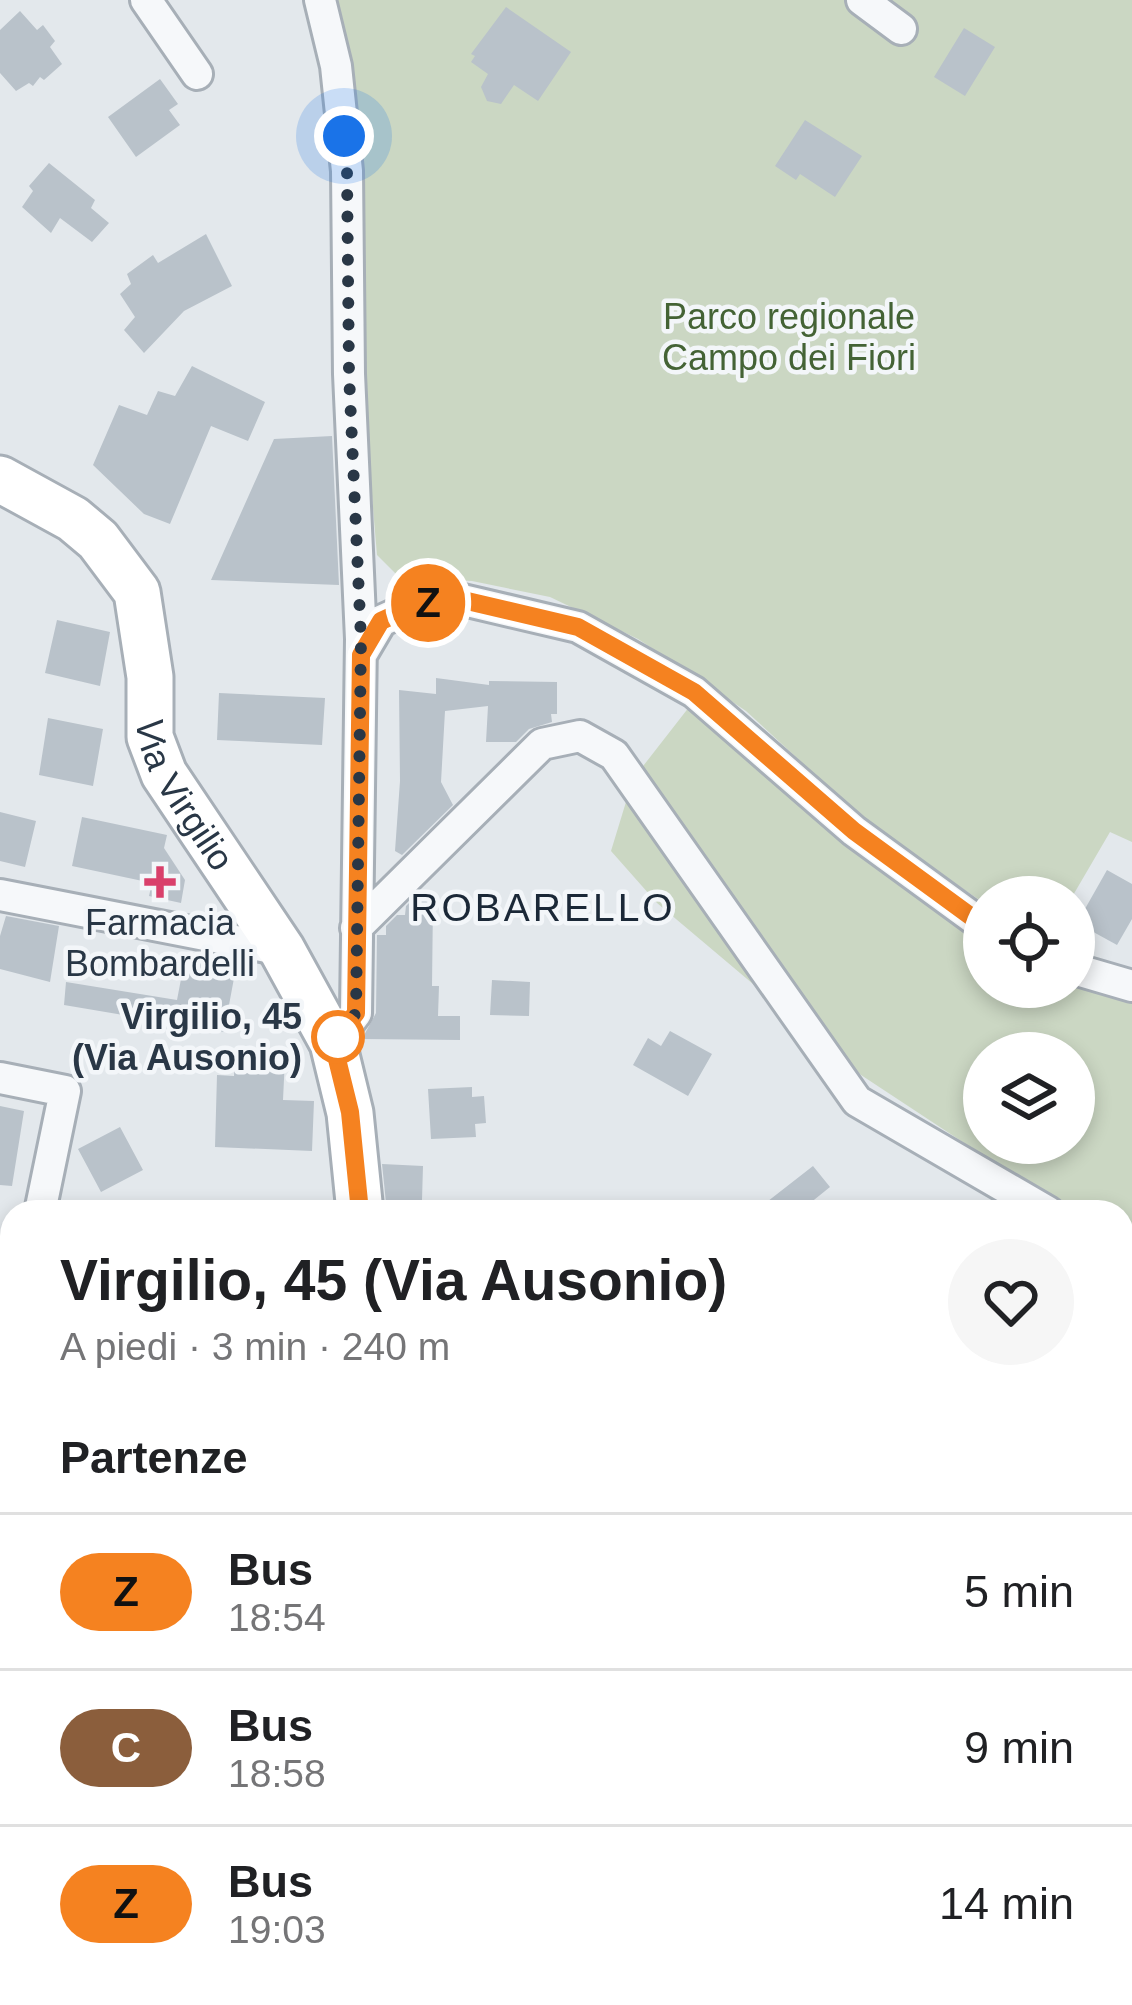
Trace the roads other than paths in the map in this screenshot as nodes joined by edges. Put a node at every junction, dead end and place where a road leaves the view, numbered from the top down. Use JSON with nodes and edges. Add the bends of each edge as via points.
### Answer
{"nodes":[{"id":1,"x":146,"y":0,"type":"edge"},
{"id":2,"x":320,"y":0,"type":"edge"},
{"id":3,"x":862,"y":0,"type":"edge"},
{"id":4,"x":901,"y":29,"type":"dead end"},
{"id":5,"x":197,"y":74,"type":"dead end"},
{"id":6,"x":0,"y":478,"type":"edge"},
{"id":7,"x":361,"y":655,"type":"junction"},
{"id":8,"x":0,"y":896,"type":"edge"},
{"id":9,"x":963,"y":911,"type":"edge"},
{"id":10,"x":356,"y":928,"type":"junction"},
{"id":11,"x":282,"y":950,"type":"junction"},
{"id":12,"x":1095,"y":975,"type":"edge"},
{"id":13,"x":1132,"y":986,"type":"edge"},
{"id":14,"x":333,"y":1043,"type":"junction"},
{"id":15,"x":0,"y":1078,"type":"edge"},
{"id":16,"x":42,"y":1200,"type":"edge"},
{"id":17,"x":359,"y":1200,"type":"edge"},
{"id":18,"x":1027,"y":1200,"type":"edge"}],
"edges":[{"from":1,"to":5,"type":"street"},
{"from":2,"to":7,"type":"street","via":[[347,171]]},
{"from":3,"to":4,"type":"street"},
{"from":6,"to":11,"type":"main road","name":"Via Virgilio","via":[[73,519],[137,592],[150,737],[164,774]]},
{"from":7,"to":9,"type":"street","via":[[381,621],[418,604],[463,600],[578,627],[694,692],[854,831]]},
{"from":7,"to":10,"type":"street"},
{"from":8,"to":11,"type":"street"},
{"from":10,"to":14,"type":"street","via":[[356,1013]]},
{"from":10,"to":18,"type":"street","via":[[542,744],[580,736],[614,755],[857,1101]]},
{"from":11,"to":14,"type":"main road","name":"Via Virgilio"},
{"from":12,"to":13,"type":"street"},
{"from":14,"to":17,"type":"main road","name":"Via Virgilio"},
{"from":15,"to":16,"type":"street","via":[[65,1091]]}]}
